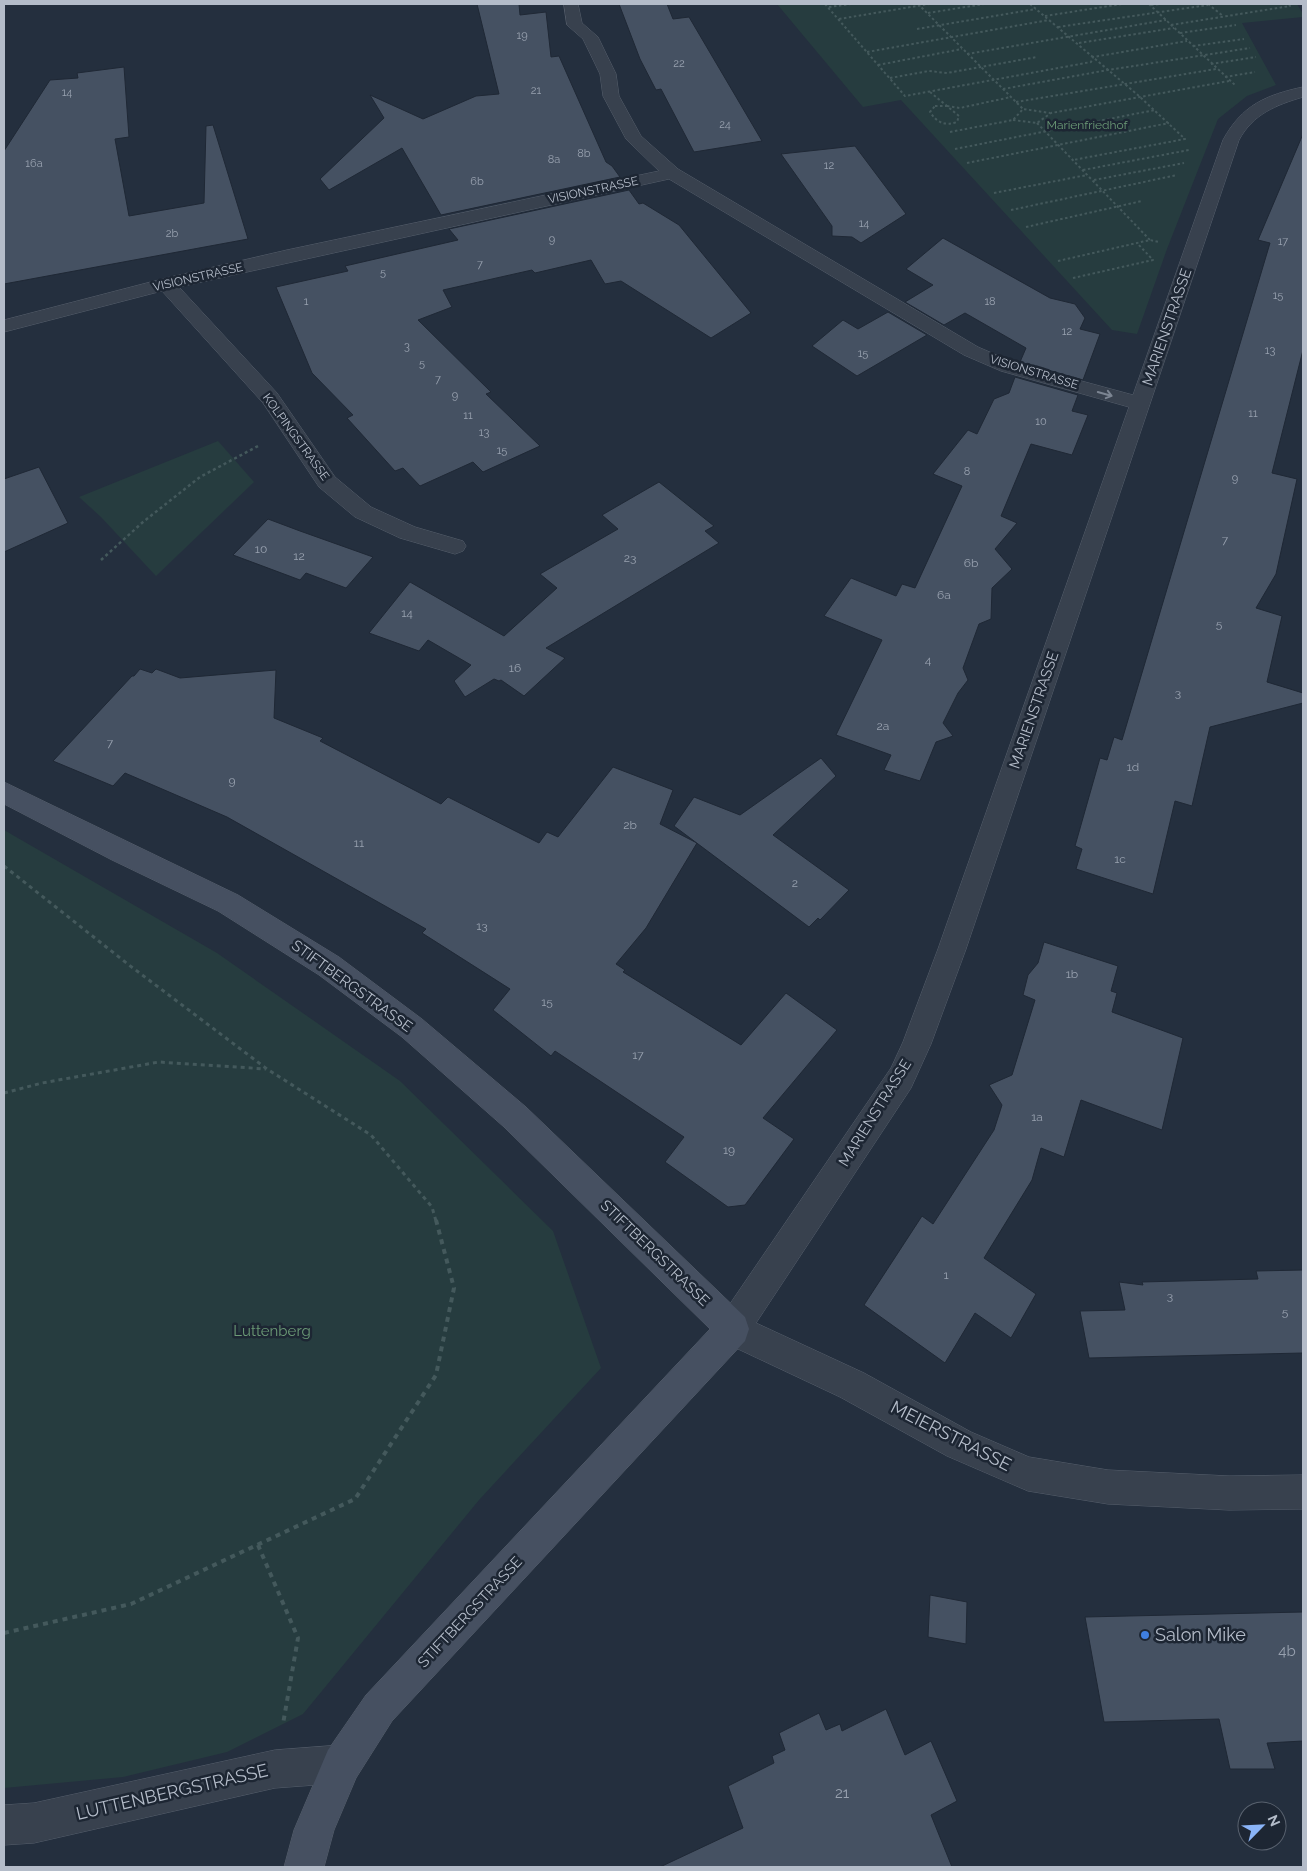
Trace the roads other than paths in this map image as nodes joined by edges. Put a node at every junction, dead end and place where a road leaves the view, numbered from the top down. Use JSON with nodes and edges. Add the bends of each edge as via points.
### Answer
{"nodes":[{"id":1,"x":571,"y":4,"type":"edge"},
{"id":2,"x":1303,"y":92,"type":"edge"},
{"id":3,"x":672,"y":173,"type":"junction"},
{"id":4,"x":166,"y":284,"type":"junction"},
{"id":5,"x":4,"y":326,"type":"edge"},
{"id":6,"x":1140,"y":403,"type":"junction"},
{"id":7,"x":455,"y":546,"type":"dead end"},
{"id":8,"x":4,"y":792,"type":"edge"},
{"id":9,"x":733,"y":1329,"type":"junction"},
{"id":10,"x":1303,"y":1492,"type":"edge"},
{"id":11,"x":342,"y":1764,"type":"junction"},
{"id":12,"x":4,"y":1825,"type":"edge"},
{"id":13,"x":304,"y":1867,"type":"edge"}],
"edges":[{"from":1,"to":3,"type":"street","via":[[575,25],[590,37],[608,74],[611,96],[634,139]]},
{"from":2,"to":6,"type":"street","name":"MARIENSTRASSE","via":[[1263,105],[1238,125]]},
{"from":3,"to":4,"type":"street","name":"VISIONSTRASSE"},
{"from":3,"to":6,"type":"street","name":"VISIONSTRASSE","one_way":true,"via":[[972,351],[1008,367]]},
{"from":4,"to":5,"type":"street","name":"VISIONSTRASSE"},
{"from":4,"to":7,"type":"street","name":"KOLPINGSTRASSE","via":[[270,398],[327,482],[363,512],[408,533]]},
{"from":6,"to":9,"type":"street","name":"MARIENSTRASSE","via":[[917,1044],[901,1078]]},
{"from":8,"to":9,"type":"street","name":"STIFTBERGSTRASSE","via":[[228,903],[329,966],[412,1028],[514,1117]]},
{"from":9,"to":10,"type":"street","name":"MEIERSTRASSE","via":[[852,1384],[959,1444],[1028,1474],[1108,1488],[1229,1493]]},
{"from":9,"to":11,"type":"street","name":"STIFTBERGSTRASSE","via":[[379,1708]]},
{"from":11,"to":12,"type":"street","name":"LUTTENBERGSTRASSE","via":[[275,1769],[34,1823]]},
{"from":11,"to":13,"type":"street","name":"STIFTBERGSTRASSE","via":[[314,1830]]}]}
